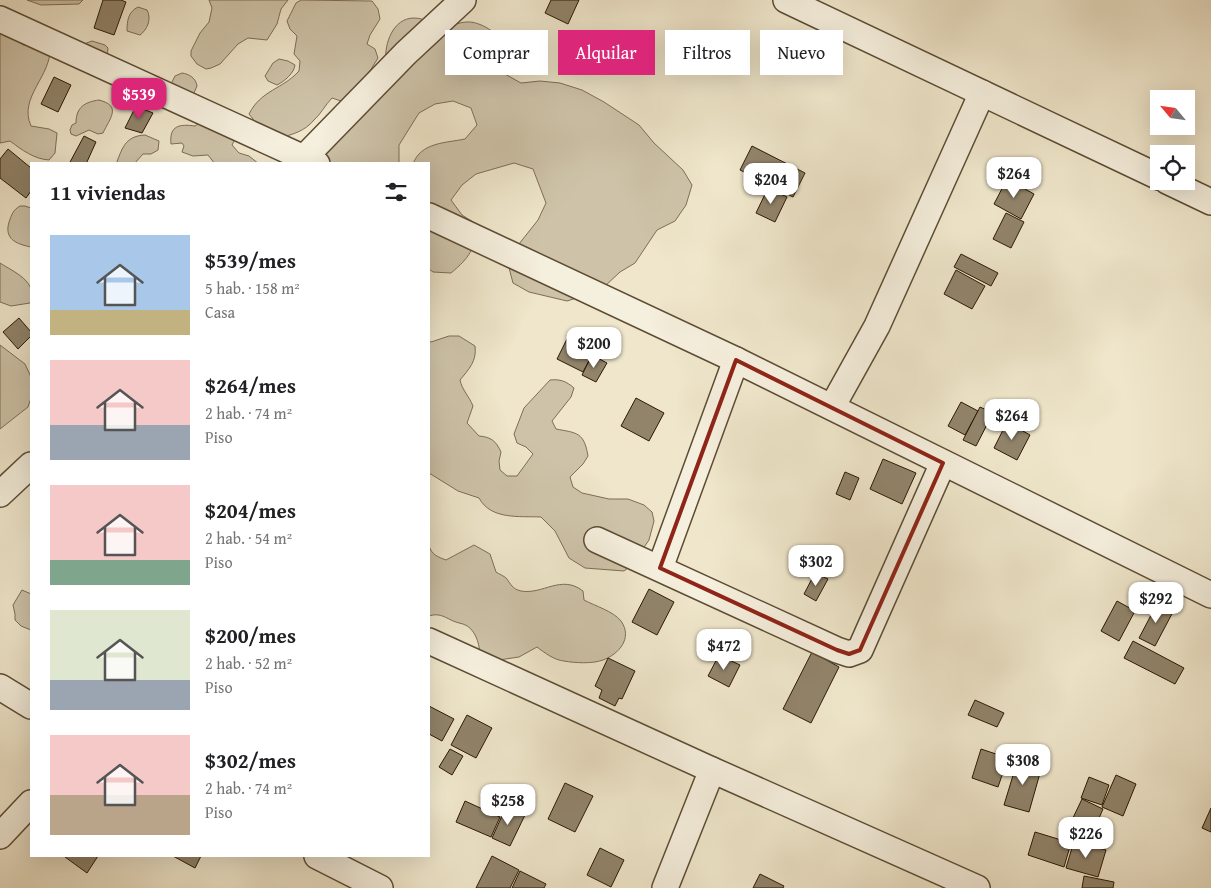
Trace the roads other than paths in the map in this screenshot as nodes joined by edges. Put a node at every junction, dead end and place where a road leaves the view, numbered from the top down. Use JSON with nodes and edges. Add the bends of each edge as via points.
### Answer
{"nodes":[{"id":1,"x":463,"y":0,"type":"edge"},
{"id":2,"x":786,"y":0,"type":"edge"},
{"id":3,"x":0,"y":19,"type":"edge"},
{"id":4,"x":982,"y":93,"type":"junction"},
{"id":5,"x":306,"y":162,"type":"edge"},
{"id":6,"x":1150,"y":173,"type":"edge"},
{"id":7,"x":1186,"y":190,"type":"edge"},
{"id":8,"x":1211,"y":202,"type":"edge"},
{"id":9,"x":430,"y":216,"type":"edge"},
{"id":10,"x":736,"y":360,"type":"junction"},
{"id":11,"x":832,"y":407,"type":"junction"},
{"id":12,"x":943,"y":462,"type":"junction"},
{"id":13,"x":30,"y":466,"type":"edge"},
{"id":14,"x":0,"y":494,"type":"edge"},
{"id":15,"x":597,"y":540,"type":"dead end"},
{"id":16,"x":660,"y":568,"type":"junction"},
{"id":17,"x":1211,"y":595,"type":"edge"},
{"id":18,"x":430,"y":641,"type":"edge"},
{"id":19,"x":0,"y":687,"type":"edge"},
{"id":20,"x":30,"y":705,"type":"edge"},
{"id":21,"x":712,"y":770,"type":"junction"},
{"id":22,"x":30,"y":804,"type":"edge"},
{"id":23,"x":0,"y":836,"type":"edge"},
{"id":24,"x":319,"y":857,"type":"edge"},
{"id":25,"x":380,"y":888,"type":"edge"},
{"id":26,"x":665,"y":888,"type":"edge"},
{"id":27,"x":977,"y":888,"type":"edge"}],
"edges":[{"from":1,"to":5,"type":"street","via":[[406,53]]},
{"from":2,"to":4,"type":"street"},
{"from":3,"to":5,"type":"street"},
{"from":4,"to":6,"type":"street"},
{"from":4,"to":11,"type":"street","via":[[877,326]]},
{"from":7,"to":8,"type":"street"},
{"from":9,"to":10,"type":"street"},
{"from":10,"to":11,"type":"street"},
{"from":10,"to":16,"type":"street"},
{"from":11,"to":12,"type":"street"},
{"from":12,"to":16,"type":"street","via":[[860,650],[849,654],[837,650]]},
{"from":12,"to":17,"type":"street"},
{"from":13,"to":14,"type":"street"},
{"from":15,"to":16,"type":"street"},
{"from":18,"to":21,"type":"street"},
{"from":19,"to":20,"type":"street"},
{"from":21,"to":26,"type":"street"},
{"from":21,"to":27,"type":"street"},
{"from":22,"to":23,"type":"street"},
{"from":24,"to":25,"type":"street"}]}
